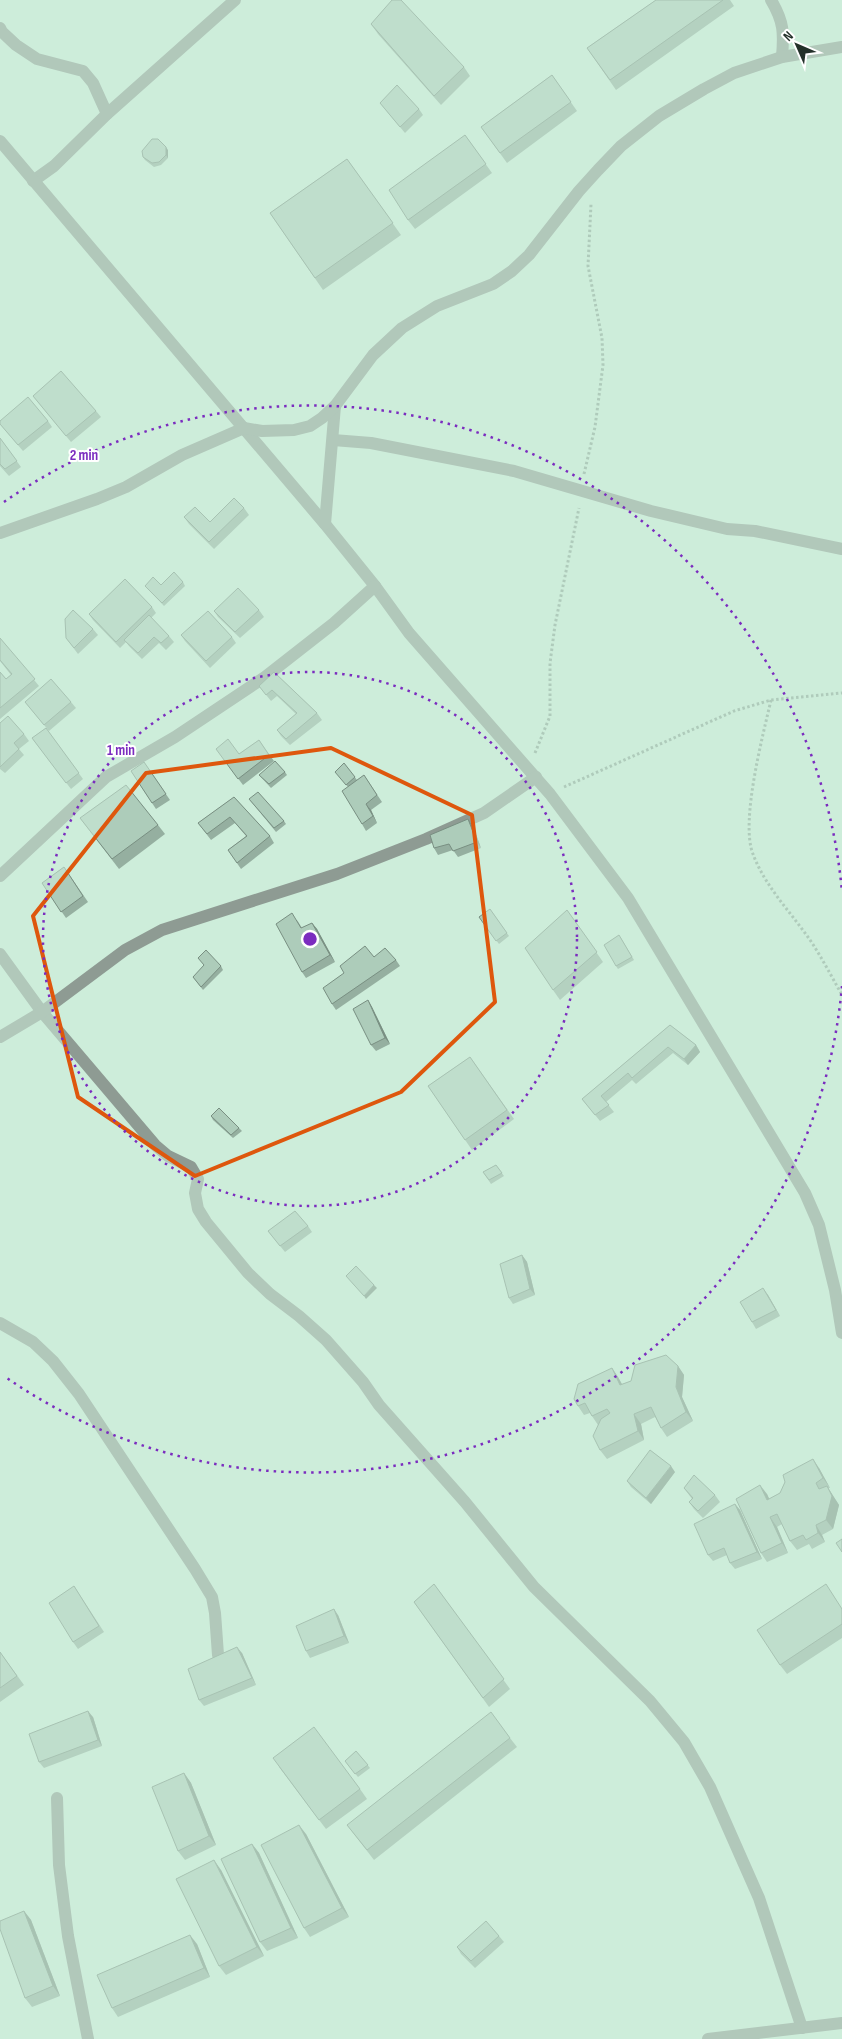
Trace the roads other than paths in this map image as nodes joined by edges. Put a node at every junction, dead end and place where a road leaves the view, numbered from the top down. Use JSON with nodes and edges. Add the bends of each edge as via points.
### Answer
{"nodes":[{"id":1,"x":234,"y":0,"type":"edge"},
{"id":2,"x":771,"y":0,"type":"edge"},
{"id":3,"x":0,"y":28,"type":"edge"},
{"id":4,"x":842,"y":47,"type":"edge"},
{"id":5,"x":782,"y":58,"type":"junction"},
{"id":6,"x":107,"y":114,"type":"junction"},
{"id":7,"x":0,"y":141,"type":"edge"},
{"id":8,"x":33,"y":181,"type":"junction"},
{"id":9,"x":335,"y":406,"type":"junction"},
{"id":10,"x":244,"y":428,"type":"junction"},
{"id":11,"x":333,"y":440,"type":"junction"},
{"id":12,"x":325,"y":524,"type":"junction"},
{"id":13,"x":0,"y":533,"type":"edge"},
{"id":14,"x":841,"y":547,"type":"edge"},
{"id":15,"x":375,"y":586,"type":"junction"},
{"id":16,"x":536,"y":777,"type":"junction"},
{"id":17,"x":0,"y":876,"type":"edge"},
{"id":18,"x":0,"y":954,"type":"edge"},
{"id":19,"x":42,"y":1012,"type":"junction"},
{"id":20,"x":0,"y":1037,"type":"edge"},
{"id":21,"x":0,"y":1322,"type":"edge"},
{"id":22,"x":842,"y":1334,"type":"edge"},
{"id":23,"x":218,"y":1655,"type":"edge"},
{"id":24,"x":57,"y":1798,"type":"dead end"},
{"id":25,"x":842,"y":2023,"type":"edge"},
{"id":26,"x":802,"y":2028,"type":"junction"},
{"id":27,"x":88,"y":2039,"type":"edge"},
{"id":28,"x":708,"y":2039,"type":"edge"}],
"edges":[{"from":1,"to":6,"type":"street"},
{"from":2,"to":5,"type":"street","via":[[784,27]]},
{"from":3,"to":6,"type":"street","via":[[16,45],[37,59],[83,71],[93,83]]},
{"from":4,"to":5,"type":"street"},
{"from":5,"to":9,"type":"street","via":[[734,73],[659,116],[621,146],[592,176],[529,255],[512,271],[493,284],[437,306],[402,328],[374,355]]},
{"from":6,"to":8,"type":"street","via":[[54,166]]},
{"from":7,"to":8,"type":"street"},
{"from":8,"to":10,"type":"street"},
{"from":9,"to":10,"type":"street","via":[[310,426],[294,430]]},
{"from":9,"to":11,"type":"street"},
{"from":10,"to":12,"type":"street"},
{"from":10,"to":13,"type":"street","via":[[182,455],[112,493]]},
{"from":11,"to":12,"type":"street"},
{"from":11,"to":14,"type":"street","via":[[434,454],[514,471],[651,511],[727,529]]},
{"from":12,"to":15,"type":"street"},
{"from":15,"to":16,"type":"street","via":[[415,640]]},
{"from":15,"to":17,"type":"street","via":[[334,624],[265,677],[175,737],[106,777]]},
{"from":16,"to":19,"type":"street","via":[[484,813],[426,839],[337,874],[162,930],[125,950]]},
{"from":16,"to":22,"type":"street","via":[[628,898],[805,1193],[819,1225]]},
{"from":18,"to":19,"type":"street"},
{"from":19,"to":20,"type":"street"},
{"from":19,"to":26,"type":"street","via":[[154,1145],[191,1167],[198,1179],[195,1193],[198,1209],[248,1273],[326,1340],[534,1587],[650,1701],[684,1742],[710,1787],[759,1898]]},
{"from":21,"to":23,"type":"street","via":[[33,1342],[79,1394],[195,1569],[212,1597]]},
{"from":24,"to":27,"type":"street","via":[[62,1892]]},
{"from":25,"to":26,"type":"street"},
{"from":26,"to":28,"type":"street"}]}
